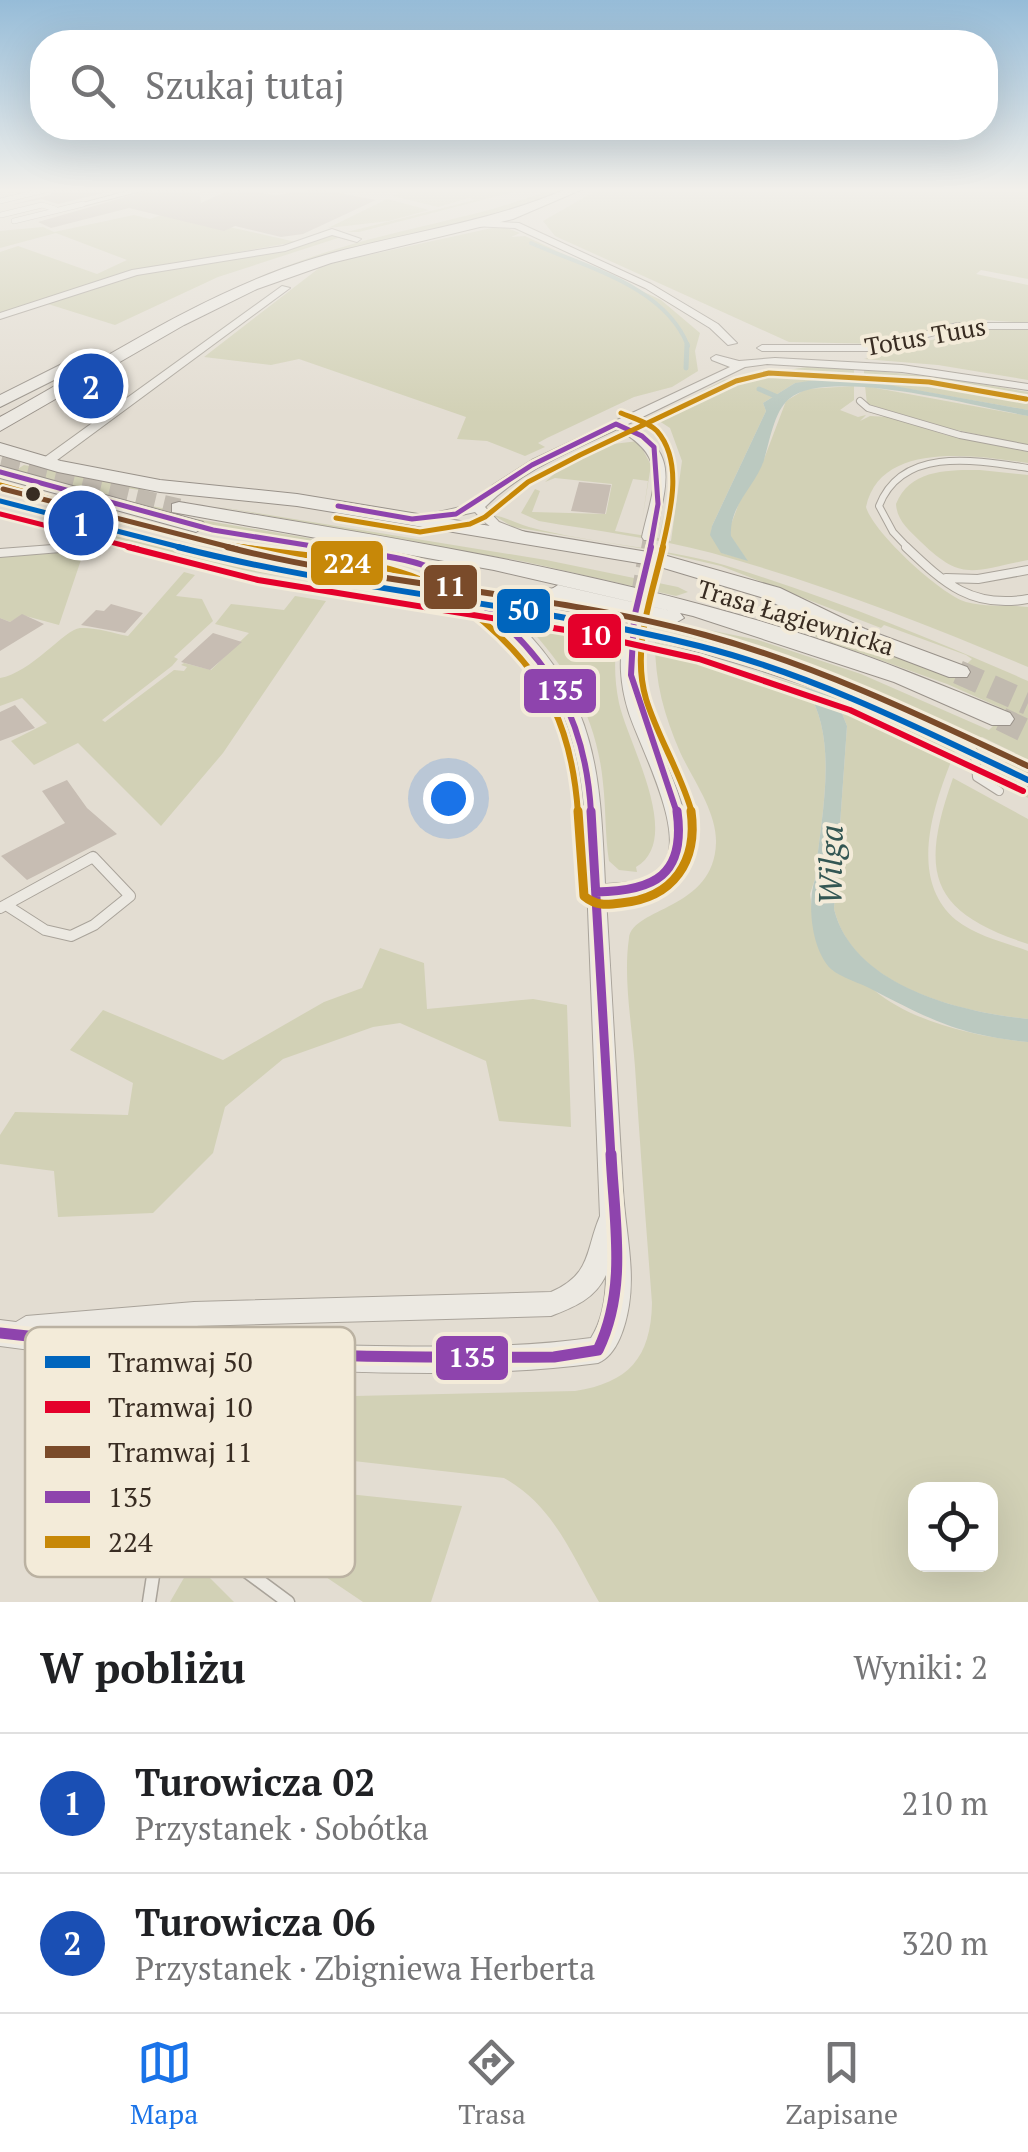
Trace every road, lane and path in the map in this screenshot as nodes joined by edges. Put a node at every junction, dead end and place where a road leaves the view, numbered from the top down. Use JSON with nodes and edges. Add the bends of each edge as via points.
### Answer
{"nodes":[{"id":1,"x":186,"y":264,"type":"edge"},
{"id":2,"x":283,"y":264,"type":"edge"},
{"id":3,"x":316,"y":264,"type":"edge"},
{"id":4,"x":599,"y":264,"type":"edge"},
{"id":5,"x":285,"y":288,"type":"dead end"},
{"id":6,"x":0,"y":316,"type":"edge"},
{"id":7,"x":1028,"y":326,"type":"edge"},
{"id":8,"x":727,"y":344,"type":"junction"},
{"id":9,"x":767,"y":354,"type":"junction"},
{"id":10,"x":716,"y":358,"type":"junction"},
{"id":11,"x":740,"y":366,"type":"junction"},
{"id":12,"x":692,"y":386,"type":"junction"},
{"id":13,"x":1028,"y":387,"type":"edge"},
{"id":14,"x":860,"y":402,"type":"dead end"},
{"id":15,"x":3,"y":411,"type":"edge"},
{"id":16,"x":616,"y":424,"type":"junction"},
{"id":17,"x":1028,"y":448,"type":"edge"},
{"id":18,"x":0,"y":449,"type":"edge"},
{"id":19,"x":36,"y":460,"type":"junction"},
{"id":20,"x":1028,"y":468,"type":"edge"},
{"id":21,"x":1,"y":472,"type":"edge"},
{"id":22,"x":217,"y":498,"type":"dead end"},
{"id":23,"x":478,"y":507,"type":"junction"},
{"id":24,"x":179,"y":508,"type":"tunnel mouth"},
{"id":25,"x":421,"y":520,"type":"junction"},
{"id":26,"x":649,"y":537,"type":"tunnel mouth"},
{"id":27,"x":530,"y":538,"type":"junction"},
{"id":28,"x":92,"y":546,"type":"dead end"},
{"id":29,"x":0,"y":552,"type":"edge"},
{"id":30,"x":421,"y":564,"type":"junction"},
{"id":31,"x":1028,"y":570,"type":"edge"},
{"id":32,"x":943,"y":578,"type":"junction"},
{"id":33,"x":560,"y":593,"type":"junction"},
{"id":34,"x":1028,"y":598,"type":"edge"},
{"id":35,"x":510,"y":614,"type":"junction"},
{"id":36,"x":856,"y":633,"type":"junction"},
{"id":37,"x":631,"y":636,"type":"tunnel mouth"},
{"id":38,"x":792,"y":636,"type":"junction"},
{"id":39,"x":958,"y":672,"type":"tunnel mouth"},
{"id":40,"x":1001,"y":719,"type":"tunnel mouth"},
{"id":41,"x":999,"y":792,"type":"dead end"},
{"id":42,"x":596,"y":892,"type":"junction"},
{"id":43,"x":3,"y":906,"type":"edge"},
{"id":44,"x":612,"y":1214,"type":"junction"},
{"id":45,"x":194,"y":1314,"type":"junction"},
{"id":46,"x":54,"y":1327,"type":"edge"},
{"id":47,"x":192,"y":1327,"type":"edge"},
{"id":48,"x":25,"y":1330,"type":"edge"},
{"id":49,"x":0,"y":1332,"type":"edge"},
{"id":50,"x":25,"y":1336,"type":"edge"},
{"id":51,"x":355,"y":1358,"type":"edge"},
{"id":52,"x":152,"y":1577,"type":"edge"},
{"id":53,"x":254,"y":1577,"type":"edge"},
{"id":54,"x":149,"y":1602,"type":"edge"},
{"id":55,"x":288,"y":1602,"type":"edge"}],
"edges":[{"from":1,"to":6,"type":"street","via":[[135,272]]},
{"from":2,"to":15,"type":"main road","via":[[228,282],[32,385]]},
{"from":3,"to":15,"type":"main road","via":[[253,285]]},
{"from":4,"to":8,"type":"street","via":[[648,286]]},
{"from":5,"to":19,"type":"street"},
{"from":7,"to":9,"type":"street","name":"Totus Tuus","via":[[968,324],[876,348]]},
{"from":8,"to":9,"type":"street"},
{"from":8,"to":10,"type":"street","via":[[713,351]]},
{"from":9,"to":11,"type":"street"},
{"from":9,"to":13,"type":"street"},
{"from":10,"to":11,"type":"street"},
{"from":10,"to":12,"type":"street"},
{"from":11,"to":12,"type":"street"},
{"from":12,"to":16,"type":"street"},
{"from":14,"to":17,"type":"lane","via":[[940,430]]},
{"from":15,"to":19,"type":"main road","via":[[11,440]]},
{"from":16,"to":23,"type":"street","via":[[521,472]]},
{"from":16,"to":26,"type":"street","via":[[648,440],[658,456]]},
{"from":18,"to":19,"type":"main road"},
{"from":19,"to":25,"type":"main road","via":[[160,486]]},
{"from":20,"to":32,"type":"lane","via":[[942,463],[906,470],[887,485],[881,514]]},
{"from":21,"to":30,"type":"main road","via":[[213,530]]},
{"from":22,"to":36,"type":"main road","name":"Trasa Łagiewnicka","via":[[626,569]]},
{"from":23,"to":25,"type":"street"},
{"from":23,"to":27,"type":"street","via":[[494,525]]},
{"from":24,"to":38,"type":"main road","name":"Trasa Łagiewnicka","via":[[572,578]]},
{"from":25,"to":27,"type":"main road"},
{"from":27,"to":36,"type":"main road","via":[[721,575]]},
{"from":28,"to":29,"type":"street"},
{"from":30,"to":33,"type":"main road"},
{"from":30,"to":35,"type":"street","via":[[458,579]]},
{"from":31,"to":32,"type":"lane"},
{"from":32,"to":34,"type":"lane","via":[[988,602]]},
{"from":33,"to":35,"type":"street","via":[[531,595]]},
{"from":33,"to":38,"type":"main road"},
{"from":35,"to":41,"type":"lane","via":[[693,641],[843,690],[969,745],[977,777]]},
{"from":35,"to":42,"type":"street","via":[[550,669],[576,721],[588,776]]},
{"from":36,"to":39,"type":"main road","name":"Trasa Łagiewnicka"},
{"from":37,"to":42,"type":"street","via":[[632,693],[678,813],[680,849],[655,882]]},
{"from":38,"to":40,"type":"main road","name":"Trasa Łagiewnicka"},
{"from":42,"to":44,"type":"street"},
{"from":43,"to":43,"type":"lane","via":[[54,936],[82,936],[130,896],[93,857]]},
{"from":44,"to":45,"type":"street","via":[[592,1280],[578,1295],[551,1304]]},
{"from":44,"to":51,"type":"street","via":[[616,1300],[612,1332],[598,1350],[554,1357]]},
{"from":45,"to":46,"type":"street"},
{"from":45,"to":47,"type":"lane"},
{"from":48,"to":49,"type":"street"},
{"from":49,"to":50,"type":"street"},
{"from":52,"to":54,"type":"lane"},
{"from":53,"to":55,"type":"lane"}]}
